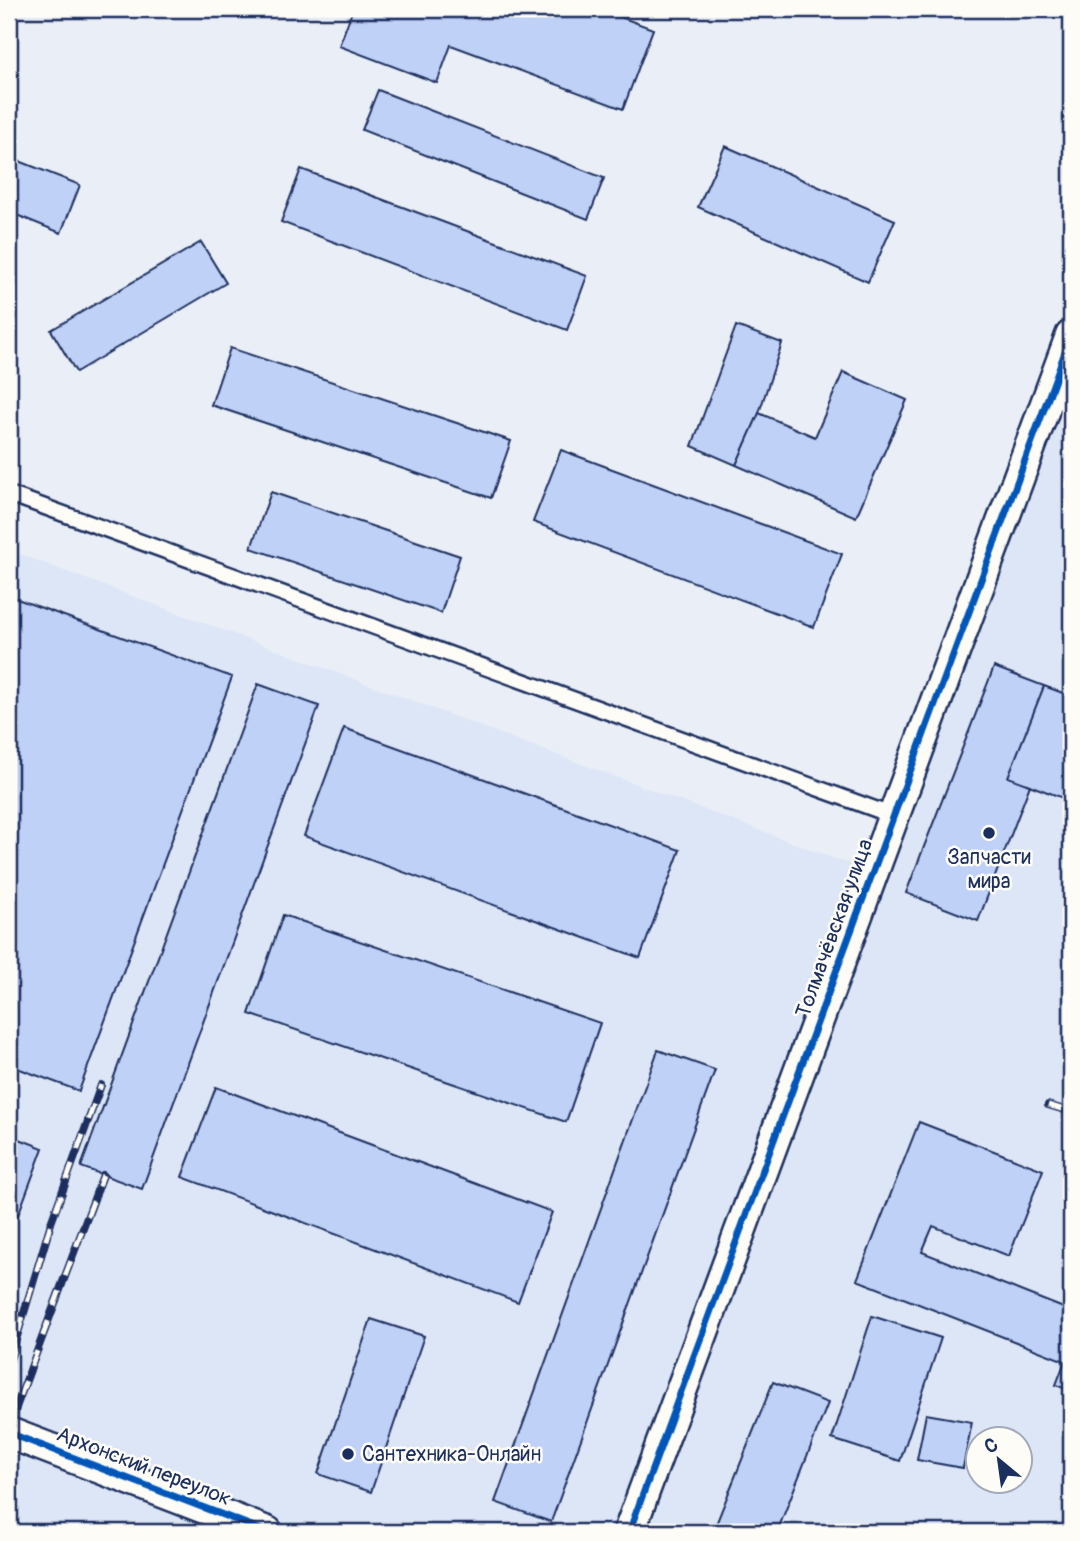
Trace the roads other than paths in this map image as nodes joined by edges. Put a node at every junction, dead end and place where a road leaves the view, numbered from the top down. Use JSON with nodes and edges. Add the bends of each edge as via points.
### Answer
{"nodes":[{"id":1,"x":1071,"y":336,"type":"edge"},
{"id":2,"x":9,"y":494,"type":"edge"},
{"id":3,"x":894,"y":816,"type":"junction"},
{"id":4,"x":9,"y":1433,"type":"edge"},
{"id":5,"x":267,"y":1532,"type":"edge"},
{"id":6,"x":629,"y":1532,"type":"edge"}],
"edges":[{"from":1,"to":3,"type":"street","name":"Толмачёвская улица"},
{"from":2,"to":3,"type":"lane"},
{"from":3,"to":6,"type":"street","name":"Толмачёвская улица"},
{"from":4,"to":5,"type":"street","name":"Архонский переулок"}]}
